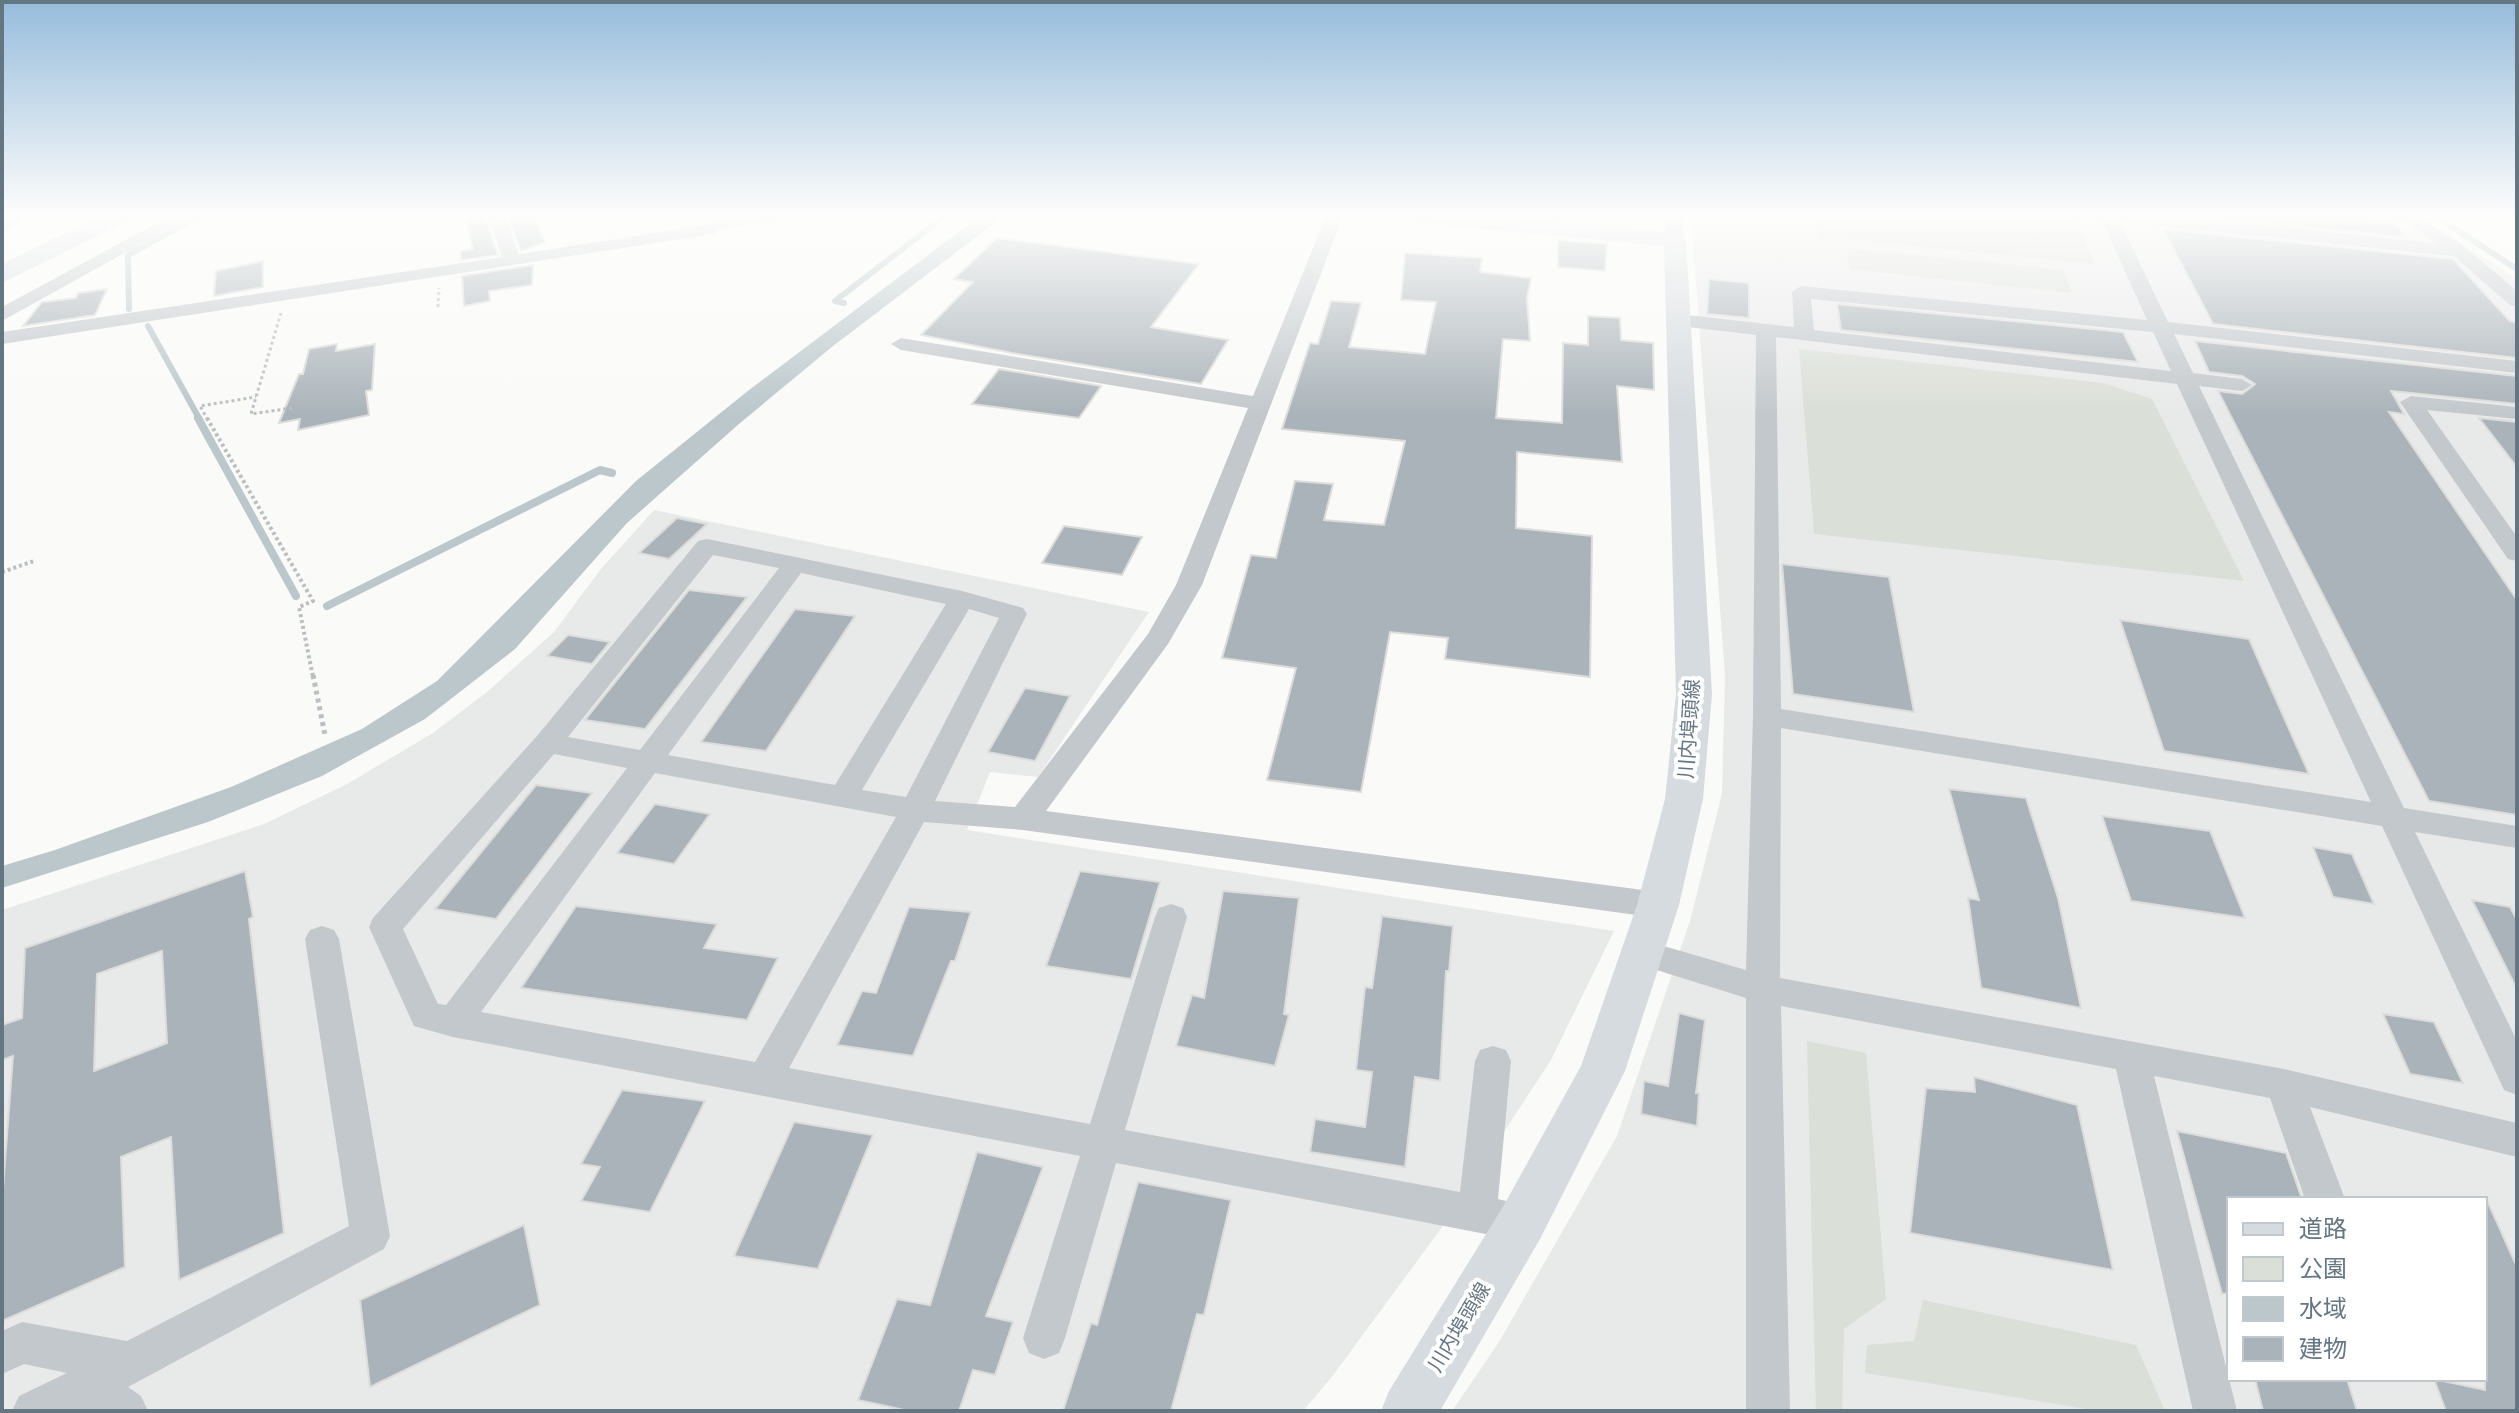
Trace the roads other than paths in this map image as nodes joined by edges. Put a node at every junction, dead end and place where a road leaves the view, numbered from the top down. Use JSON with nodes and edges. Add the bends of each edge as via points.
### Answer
{"nodes":[{"id":1,"x":62,"y":282,"type":"edge"},
{"id":2,"x":383,"y":282,"type":"edge"},
{"id":3,"x":1309,"y":282,"type":"edge"},
{"id":4,"x":1677,"y":282,"type":"edge"},
{"id":5,"x":2141,"y":282,"type":"edge"},
{"id":6,"x":2495,"y":282,"type":"edge"},
{"id":7,"x":2517,"y":301,"type":"edge"},
{"id":8,"x":2,"y":315,"type":"edge"},
{"id":9,"x":1679,"y":320,"type":"junction"},
{"id":10,"x":2163,"y":327,"type":"junction"},
{"id":11,"x":1766,"y":328,"type":"junction"},
{"id":12,"x":1804,"y":333,"type":"junction"},
{"id":13,"x":2,"y":338,"type":"edge"},
{"id":14,"x":901,"y":344,"type":"dead end"},
{"id":15,"x":2517,"y":367,"type":"edge"},
{"id":16,"x":2186,"y":377,"type":"junction"},
{"id":17,"x":2242,"y":385,"type":"dead end"},
{"id":18,"x":1260,"y":404,"type":"junction"},
{"id":19,"x":2517,"y":413,"type":"edge"},
{"id":20,"x":2517,"y":554,"type":"edge"},
{"id":21,"x":795,"y":564,"type":"junction"},
{"id":22,"x":962,"y":599,"type":"junction"},
{"id":23,"x":1767,"y":716,"type":"junction"},
{"id":24,"x":547,"y":743,"type":"junction"},
{"id":25,"x":647,"y":761,"type":"junction"},
{"id":26,"x":843,"y":797,"type":"junction"},
{"id":27,"x":915,"y":810,"type":"junction"},
{"id":28,"x":2390,"y":816,"type":"junction"},
{"id":29,"x":1023,"y":819,"type":"junction"},
{"id":30,"x":2517,"y":837,"type":"edge"},
{"id":31,"x":1658,"y":905,"type":"junction"},
{"id":32,"x":1171,"y":917,"type":"dead end"},
{"id":33,"x":322,"y":939,"type":"dead end"},
{"id":34,"x":1643,"y":953,"type":"junction"},
{"id":35,"x":1763,"y":989,"type":"junction"},
{"id":36,"x":453,"y":1022,"type":"junction"},
{"id":37,"x":2131,"y":1057,"type":"junction"},
{"id":38,"x":1493,"y":1061,"type":"dead end"},
{"id":39,"x":2517,"y":1079,"type":"edge"},
{"id":40,"x":764,"y":1080,"type":"junction"},
{"id":41,"x":2284,"y":1085,"type":"junction"},
{"id":42,"x":2517,"y":1140,"type":"edge"},
{"id":43,"x":1103,"y":1144,"type":"junction"},
{"id":44,"x":2324,"y":1197,"type":"edge"},
{"id":45,"x":1477,"y":1214,"type":"junction"},
{"id":46,"x":1522,"y":1222,"type":"junction"},
{"id":47,"x":1044,"y":1338,"type":"dead end"},
{"id":48,"x":2,"y":1353,"type":"edge"},
{"id":49,"x":129,"y":1363,"type":"junction"},
{"id":50,"x":86,"y":1386,"type":"junction"},
{"id":51,"x":34,"y":1411,"type":"edge"},
{"id":52,"x":126,"y":1411,"type":"edge"},
{"id":53,"x":1409,"y":1411,"type":"edge"},
{"id":54,"x":1768,"y":1411,"type":"edge"},
{"id":55,"x":2215,"y":1411,"type":"edge"}],
"edges":[{"from":1,"to":8,"type":"street"},
{"from":2,"to":13,"type":"street"},
{"from":3,"to":18,"type":"street"},
{"from":4,"to":9,"type":"main road","name":"川内埠頭線"},
{"from":5,"to":10,"type":"street"},
{"from":6,"to":7,"type":"street"},
{"from":9,"to":11,"type":"street"},
{"from":9,"to":31,"type":"main road","name":"川内埠頭線","via":[[1694,694],[1684,799]]},
{"from":10,"to":12,"type":"street","via":[[1801,292]]},
{"from":10,"to":15,"type":"street"},
{"from":10,"to":16,"type":"street"},
{"from":11,"to":12,"type":"street"},
{"from":11,"to":23,"type":"street"},
{"from":12,"to":16,"type":"street"},
{"from":14,"to":18,"type":"street"},
{"from":16,"to":17,"type":"street"},
{"from":16,"to":28,"type":"street"},
{"from":18,"to":29,"type":"street","via":[[1189,585],[1159,638]]},
{"from":19,"to":20,"type":"street","via":[[2411,402]]},
{"from":21,"to":22,"type":"street"},
{"from":21,"to":24,"type":"street","via":[[707,546]]},
{"from":21,"to":25,"type":"street"},
{"from":22,"to":26,"type":"street"},
{"from":22,"to":27,"type":"street","via":[[1014,614]]},
{"from":23,"to":28,"type":"street"},
{"from":23,"to":35,"type":"street"},
{"from":24,"to":25,"type":"street"},
{"from":24,"to":36,"type":"street","via":[[385,927],[426,1016]]},
{"from":25,"to":26,"type":"street"},
{"from":25,"to":36,"type":"street"},
{"from":26,"to":27,"type":"street"},
{"from":27,"to":29,"type":"street"},
{"from":27,"to":40,"type":"street"},
{"from":28,"to":30,"type":"street"},
{"from":28,"to":39,"type":"street"},
{"from":29,"to":31,"type":"street"},
{"from":31,"to":34,"type":"main road","name":"川内埠頭線"},
{"from":32,"to":43,"type":"street"},
{"from":33,"to":49,"type":"street","via":[[370,1236]]},
{"from":34,"to":35,"type":"street"},
{"from":34,"to":46,"type":"main road","name":"川内埠頭線","via":[[1602,1071]]},
{"from":35,"to":37,"type":"street"},
{"from":35,"to":54,"type":"street"},
{"from":36,"to":40,"type":"street"},
{"from":37,"to":41,"type":"street"},
{"from":37,"to":55,"type":"street"},
{"from":38,"to":45,"type":"street"},
{"from":40,"to":43,"type":"street"},
{"from":41,"to":42,"type":"street"},
{"from":41,"to":44,"type":"street"},
{"from":43,"to":45,"type":"street"},
{"from":43,"to":47,"type":"street"},
{"from":45,"to":46,"type":"street"},
{"from":46,"to":53,"type":"main road","name":"川内埠頭線"},
{"from":48,"to":49,"type":"street","via":[[22,1343]]},
{"from":49,"to":50,"type":"street"},
{"from":50,"to":51,"type":"street"},
{"from":50,"to":52,"type":"street"}]}
